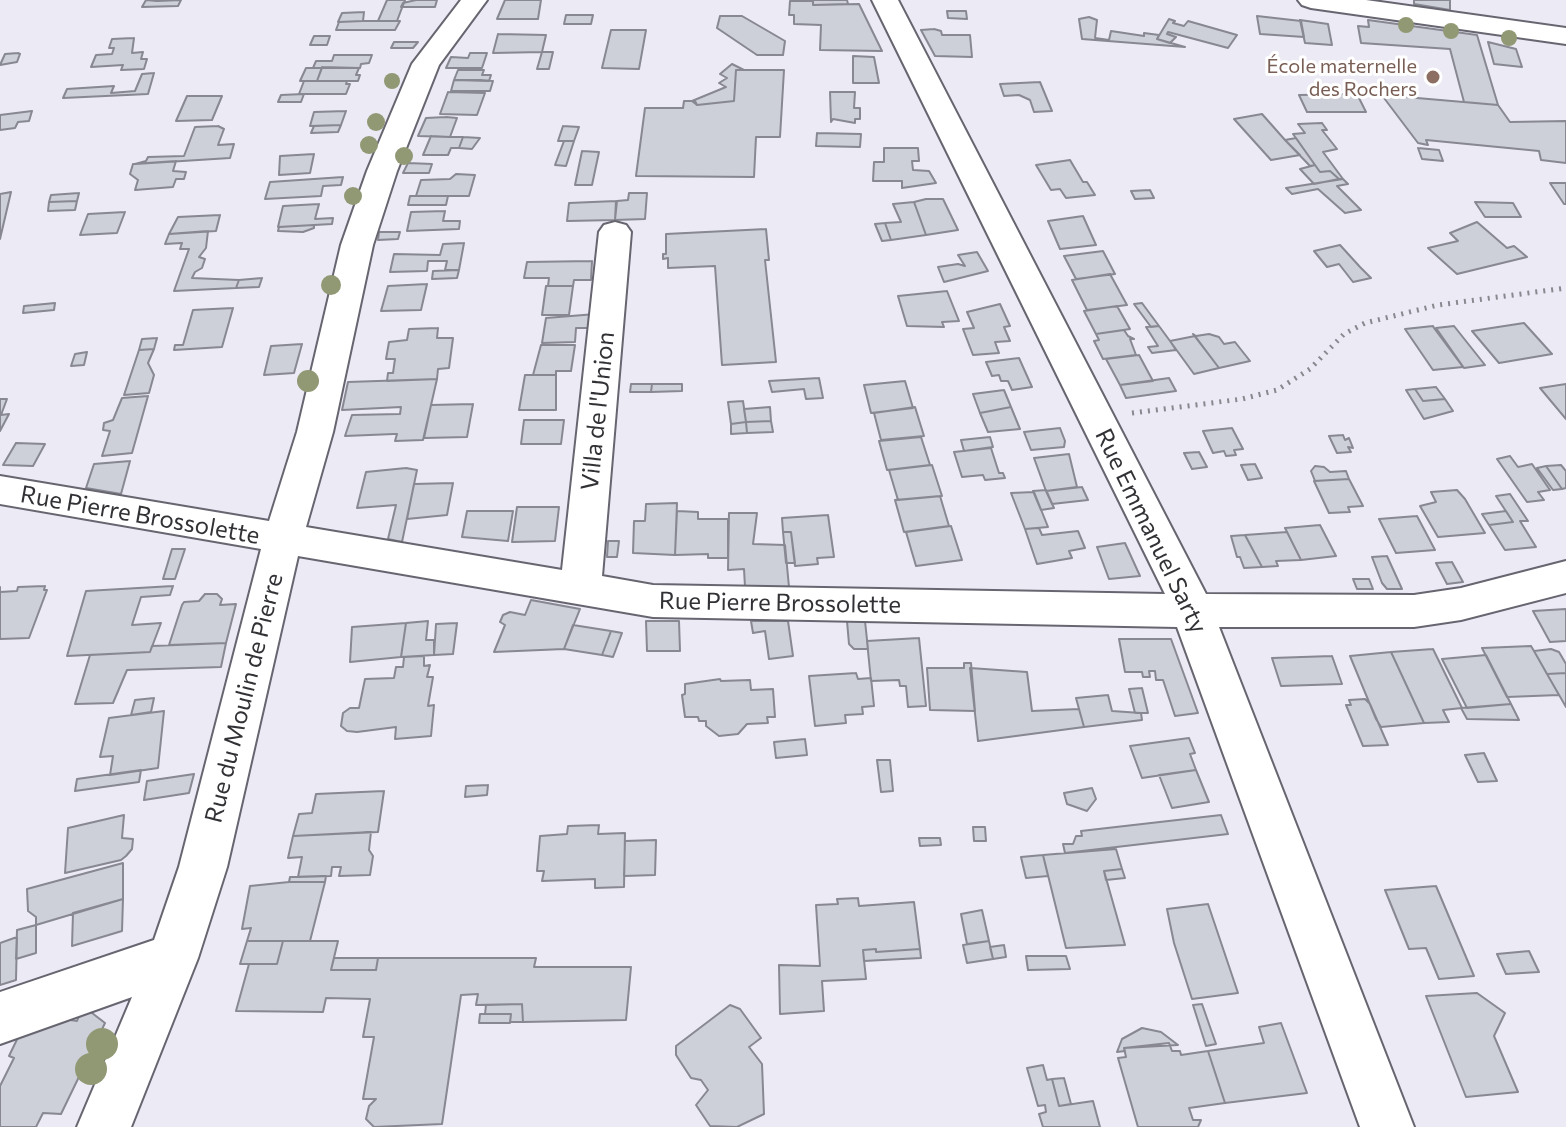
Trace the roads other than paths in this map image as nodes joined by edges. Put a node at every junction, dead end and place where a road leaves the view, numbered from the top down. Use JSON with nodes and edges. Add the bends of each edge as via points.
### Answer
{"nodes":[{"id":1,"x":474,"y":0,"type":"edge"},
{"id":2,"x":885,"y":0,"type":"edge"},
{"id":3,"x":1311,"y":0,"type":"edge"},
{"id":4,"x":1566,"y":36,"type":"edge"},
{"id":5,"x":615,"y":232,"type":"dead end"},
{"id":6,"x":0,"y":491,"type":"edge"},
{"id":7,"x":285,"y":540,"type":"junction"},
{"id":8,"x":1566,"y":577,"type":"edge"},
{"id":9,"x":580,"y":590,"type":"junction"},
{"id":10,"x":1192,"y":610,"type":"junction"},
{"id":11,"x":173,"y":958,"type":"junction"},
{"id":12,"x":0,"y":1018,"type":"edge"},
{"id":13,"x":104,"y":1127,"type":"edge"},
{"id":14,"x":1387,"y":1127,"type":"edge"}],
"edges":[{"from":1,"to":7,"type":"street","name":"Rue du Moulin de Pierre","via":[[426,64],[382,171],[357,245]]},
{"from":2,"to":10,"type":"street","name":"Rue Emmanuel Sarty"},
{"from":3,"to":4,"type":"street"},
{"from":5,"to":9,"type":"street","name":"Villa de l'Union"},
{"from":6,"to":7,"type":"street","name":"Rue Pierre Brossolette"},
{"from":7,"to":9,"type":"street","name":"Rue Pierre Brossolette"},
{"from":7,"to":11,"type":"street","name":"Rue du Moulin de Pierre","via":[[203,867]]},
{"from":8,"to":10,"type":"street","name":"Rue Pierre Brossolette","via":[[1414,611]]},
{"from":9,"to":10,"type":"street","name":"Rue Pierre Brossolette","via":[[653,601]]},
{"from":10,"to":14,"type":"street","name":"Rue Emmanuel Sarty"},
{"from":11,"to":12,"type":"street"},
{"from":11,"to":13,"type":"street","name":"Rue du Moulin de Pierre"}]}
